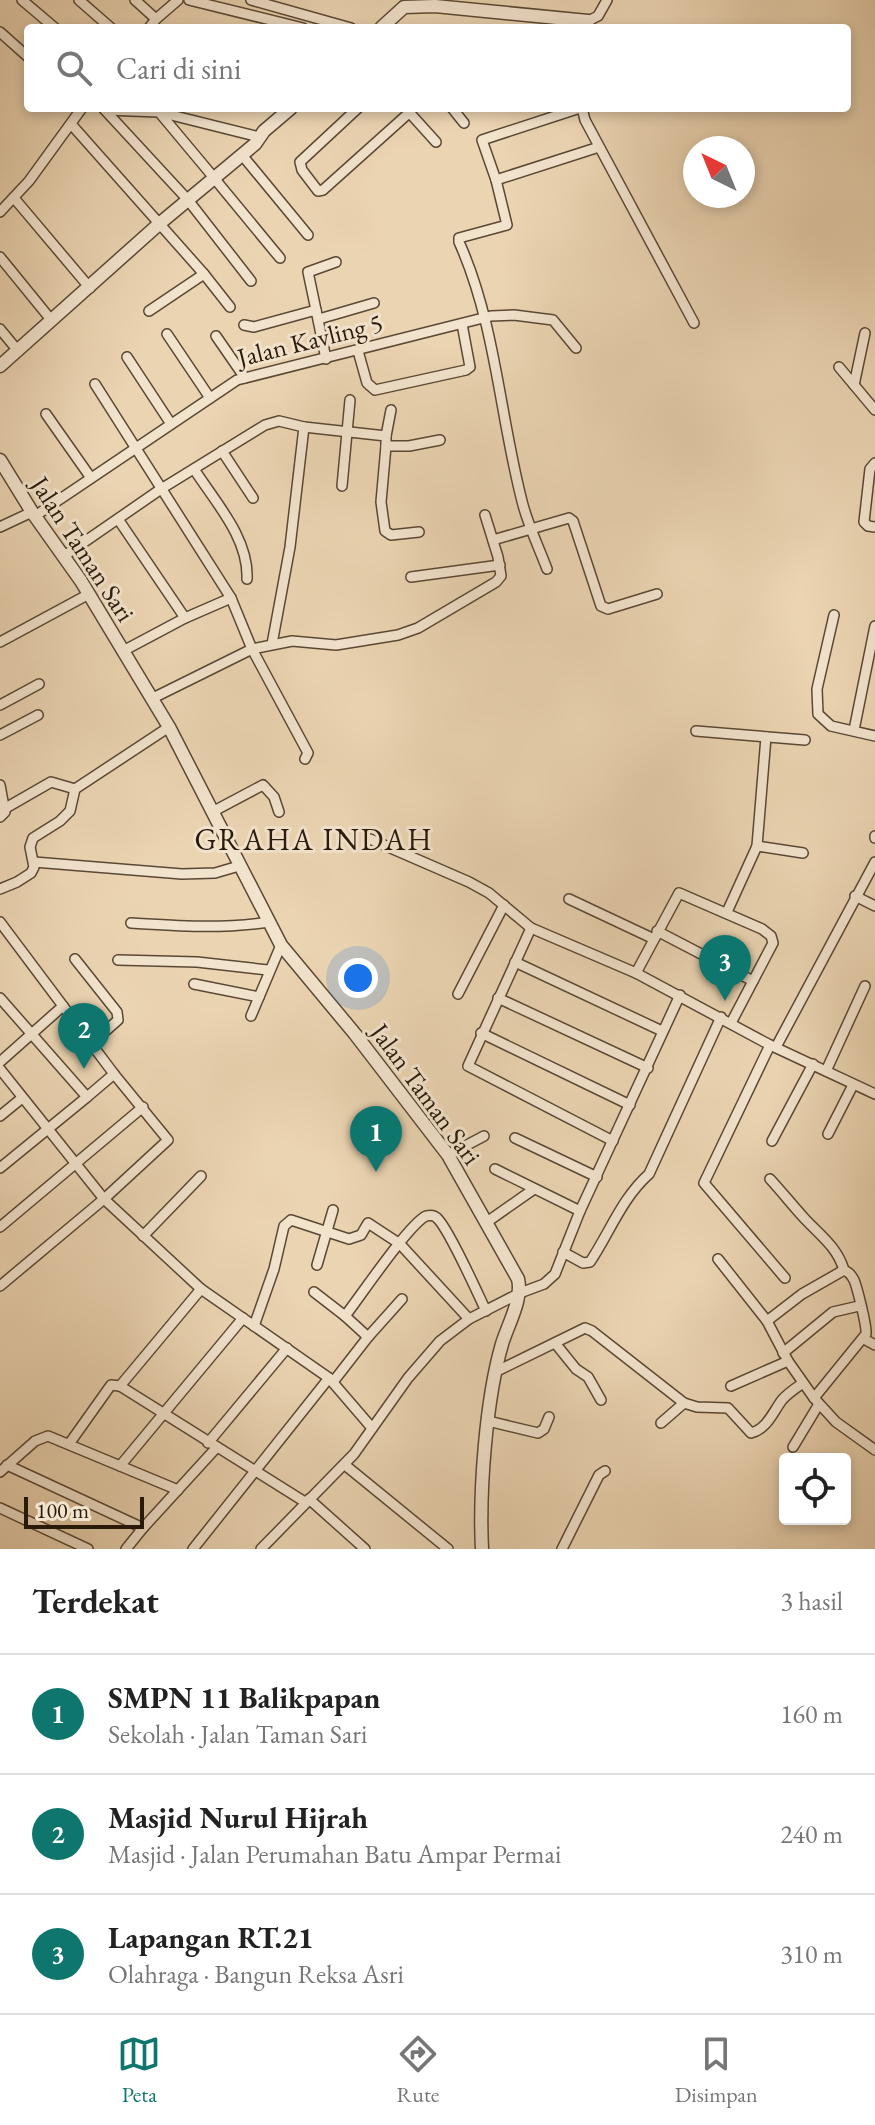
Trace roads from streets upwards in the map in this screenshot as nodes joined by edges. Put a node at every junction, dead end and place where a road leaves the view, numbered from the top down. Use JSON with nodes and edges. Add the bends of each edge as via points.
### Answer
{"nodes":[{"id":1,"x":22,"y":0,"type":"edge"},
{"id":2,"x":79,"y":0,"type":"edge"},
{"id":3,"x":135,"y":0,"type":"edge"},
{"id":4,"x":178,"y":0,"type":"edge"},
{"id":5,"x":189,"y":0,"type":"edge"},
{"id":6,"x":251,"y":0,"type":"edge"},
{"id":7,"x":607,"y":0,"type":"edge"},
{"id":8,"x":435,"y":3,"type":"edge"},
{"id":9,"x":400,"y":4,"type":"edge"},
{"id":10,"x":156,"y":19,"type":"junction"},
{"id":11,"x":50,"y":24,"type":"edge"},
{"id":12,"x":106,"y":24,"type":"edge"},
{"id":13,"x":152,"y":24,"type":"edge"},
{"id":14,"x":287,"y":24,"type":"edge"},
{"id":15,"x":337,"y":24,"type":"edge"},
{"id":16,"x":384,"y":24,"type":"edge"},
{"id":17,"x":588,"y":24,"type":"edge"},
{"id":18,"x":0,"y":32,"type":"edge"},
{"id":19,"x":24,"y":53,"type":"edge"},
{"id":20,"x":79,"y":112,"type":"edge"},
{"id":21,"x":107,"y":112,"type":"edge"},
{"id":22,"x":159,"y":112,"type":"joint"},
{"id":23,"x":286,"y":112,"type":"edge"},
{"id":24,"x":354,"y":112,"type":"edge"},
{"id":25,"x":406,"y":112,"type":"edge"},
{"id":26,"x":410,"y":112,"type":"edge"},
{"id":27,"x":455,"y":112,"type":"edge"},
{"id":28,"x":569,"y":112,"type":"edge"},
{"id":29,"x":582,"y":112,"type":"edge"},
{"id":30,"x":464,"y":123,"type":"dead end"},
{"id":31,"x":71,"y":124,"type":"junction"},
{"id":32,"x":259,"y":136,"type":"junction"},
{"id":33,"x":436,"y":142,"type":"dead end"},
{"id":34,"x":599,"y":147,"type":"junction"},
{"id":35,"x":242,"y":155,"type":"junction"},
{"id":36,"x":212,"y":176,"type":"junction"},
{"id":37,"x":496,"y":180,"type":"junction"},
{"id":38,"x":14,"y":198,"type":"junction"},
{"id":39,"x":186,"y":198,"type":"junction"},
{"id":40,"x":0,"y":212,"type":"edge"},
{"id":41,"x":158,"y":222,"type":"junction"},
{"id":42,"x":308,"y":235,"type":"dead end"},
{"id":43,"x":0,"y":257,"type":"edge"},
{"id":44,"x":280,"y":258,"type":"dead end"},
{"id":45,"x":336,"y":262,"type":"dead end"},
{"id":46,"x":204,"y":274,"type":"junction"},
{"id":47,"x":251,"y":281,"type":"dead end"},
{"id":48,"x":87,"y":285,"type":"junction"},
{"id":49,"x":374,"y":303,"type":"dead end"},
{"id":50,"x":67,"y":304,"type":"junction"},
{"id":51,"x":230,"y":307,"type":"dead end"},
{"id":52,"x":149,"y":311,"type":"dead end"},
{"id":53,"x":317,"y":314,"type":"junction"},
{"id":54,"x":48,"y":316,"type":"junction"},
{"id":55,"x":487,"y":317,"type":"junction"},
{"id":56,"x":694,"y":323,"type":"dead end"},
{"id":57,"x":462,"y":324,"type":"junction"},
{"id":58,"x":244,"y":325,"type":"dead end"},
{"id":59,"x":0,"y":329,"type":"edge"},
{"id":60,"x":865,"y":333,"type":"dead end"},
{"id":61,"x":167,"y":334,"type":"dead end"},
{"id":62,"x":216,"y":336,"type":"dead end"},
{"id":63,"x":29,"y":338,"type":"junction"},
{"id":64,"x":14,"y":346,"type":"junction"},
{"id":65,"x":576,"y":348,"type":"dead end"},
{"id":66,"x":358,"y":351,"type":"junction"},
{"id":67,"x":127,"y":357,"type":"dead end"},
{"id":68,"x":0,"y":358,"type":"edge"},
{"id":69,"x":326,"y":359,"type":"junction"},
{"id":70,"x":0,"y":366,"type":"edge"},
{"id":71,"x":839,"y":367,"type":"dead end"},
{"id":72,"x":245,"y":378,"type":"junction"},
{"id":73,"x":95,"y":384,"type":"dead end"},
{"id":74,"x":854,"y":385,"type":"junction"},
{"id":75,"x":210,"y":398,"type":"junction"},
{"id":76,"x":350,"y":400,"type":"dead end"},
{"id":77,"x":391,"y":410,"type":"dead end"},
{"id":78,"x":875,"y":410,"type":"edge"},
{"id":79,"x":46,"y":414,"type":"dead end"},
{"id":80,"x":171,"y":424,"type":"junction"},
{"id":81,"x":304,"y":427,"type":"junction"},
{"id":82,"x":347,"y":433,"type":"junction"},
{"id":83,"x":440,"y":440,"type":"dead end"},
{"id":84,"x":386,"y":441,"type":"junction"},
{"id":85,"x":135,"y":448,"type":"junction"},
{"id":86,"x":222,"y":451,"type":"junction"},
{"id":87,"x":0,"y":460,"type":"edge"},
{"id":88,"x":875,"y":463,"type":"edge"},
{"id":89,"x":194,"y":469,"type":"junction"},
{"id":90,"x":91,"y":478,"type":"junction"},
{"id":91,"x":342,"y":486,"type":"dead end"},
{"id":92,"x":161,"y":489,"type":"junction"},
{"id":93,"x":253,"y":498,"type":"dead end"},
{"id":94,"x":33,"y":514,"type":"junction"},
{"id":95,"x":485,"y":515,"type":"dead end"},
{"id":96,"x":118,"y":519,"type":"junction"},
{"id":97,"x":0,"y":527,"type":"edge"},
{"id":98,"x":875,"y":527,"type":"edge"},
{"id":99,"x":532,"y":530,"type":"junction"},
{"id":100,"x":419,"y":532,"type":"dead end"},
{"id":101,"x":493,"y":540,"type":"junction"},
{"id":102,"x":64,"y":556,"type":"junction"},
{"id":103,"x":500,"y":565,"type":"junction"},
{"id":104,"x":547,"y":569,"type":"dead end"},
{"id":105,"x":411,"y":577,"type":"dead end"},
{"id":106,"x":247,"y":579,"type":"dead end"},
{"id":107,"x":89,"y":594,"type":"junction"},
{"id":108,"x":657,"y":594,"type":"dead end"},
{"id":109,"x":231,"y":598,"type":"junction"},
{"id":110,"x":834,"y":615,"type":"dead end"},
{"id":111,"x":185,"y":618,"type":"junction"},
{"id":112,"x":875,"y":626,"type":"edge"},
{"id":113,"x":0,"y":642,"type":"edge"},
{"id":114,"x":272,"y":644,"type":"junction"},
{"id":115,"x":252,"y":649,"type":"junction"},
{"id":116,"x":123,"y":651,"type":"junction"},
{"id":117,"x":39,"y":684,"type":"dead end"},
{"id":118,"x":153,"y":698,"type":"junction"},
{"id":119,"x":0,"y":705,"type":"edge"},
{"id":120,"x":38,"y":715,"type":"dead end"},
{"id":121,"x":169,"y":727,"type":"junction"},
{"id":122,"x":854,"y":730,"type":"junction"},
{"id":123,"x":696,"y":731,"type":"dead end"},
{"id":124,"x":0,"y":735,"type":"edge"},
{"id":125,"x":875,"y":736,"type":"edge"},
{"id":126,"x":766,"y":737,"type":"junction"},
{"id":127,"x":805,"y":740,"type":"dead end"},
{"id":128,"x":305,"y":759,"type":"dead end"},
{"id":129,"x":0,"y":785,"type":"edge"},
{"id":130,"x":75,"y":789,"type":"junction"},
{"id":131,"x":214,"y":811,"type":"junction"},
{"id":132,"x":279,"y":812,"type":"dead end"},
{"id":133,"x":2,"y":813,"type":"edge"},
{"id":134,"x":370,"y":839,"type":"dead end"},
{"id":135,"x":757,"y":846,"type":"junction"},
{"id":136,"x":803,"y":853,"type":"dead end"},
{"id":137,"x":34,"y":862,"type":"junction"},
{"id":138,"x":875,"y":862,"type":"edge"},
{"id":139,"x":239,"y":866,"type":"junction"},
{"id":140,"x":0,"y":889,"type":"edge"},
{"id":141,"x":855,"y":896,"type":"junction"},
{"id":142,"x":569,"y":899,"type":"dead end"},
{"id":143,"x":504,"y":905,"type":"junction"},
{"id":144,"x":875,"y":906,"type":"edge"},
{"id":145,"x":727,"y":912,"type":"junction"},
{"id":146,"x":269,"y":922,"type":"junction"},
{"id":147,"x":131,"y":923,"type":"dead end"},
{"id":148,"x":1,"y":926,"type":"edge"},
{"id":149,"x":531,"y":928,"type":"junction"},
{"id":150,"x":656,"y":935,"type":"junction"},
{"id":151,"x":281,"y":945,"type":"junction"},
{"id":152,"x":75,"y":959,"type":"dead end"},
{"id":153,"x":118,"y":960,"type":"dead end"},
{"id":154,"x":515,"y":962,"type":"junction"},
{"id":155,"x":268,"y":970,"type":"junction"},
{"id":156,"x":636,"y":973,"type":"junction"},
{"id":157,"x":753,"y":981,"type":"junction"},
{"id":158,"x":194,"y":984,"type":"dead end"},
{"id":159,"x":865,"y":986,"type":"dead end"},
{"id":160,"x":458,"y":994,"type":"dead end"},
{"id":161,"x":680,"y":995,"type":"junction"},
{"id":162,"x":259,"y":997,"type":"junction"},
{"id":163,"x":0,"y":998,"type":"edge"},
{"id":164,"x":498,"y":998,"type":"junction"},
{"id":165,"x":63,"y":1006,"type":"junction"},
{"id":166,"x":251,"y":1016,"type":"dead end"},
{"id":167,"x":721,"y":1017,"type":"junction"},
{"id":168,"x":731,"y":1023,"type":"junction"},
{"id":169,"x":662,"y":1031,"type":"junction"},
{"id":170,"x":481,"y":1033,"type":"junction"},
{"id":171,"x":31,"y":1035,"type":"junction"},
{"id":172,"x":92,"y":1043,"type":"junction"},
{"id":173,"x":773,"y":1046,"type":"junction"},
{"id":174,"x":0,"y":1062,"type":"edge"},
{"id":175,"x":813,"y":1064,"type":"junction"},
{"id":176,"x":648,"y":1068,"type":"junction"},
{"id":177,"x":0,"y":1069,"type":"edge"},
{"id":178,"x":826,"y":1071,"type":"junction"},
{"id":179,"x":114,"y":1074,"type":"junction"},
{"id":180,"x":875,"y":1081,"type":"edge"},
{"id":181,"x":853,"y":1085,"type":"junction"},
{"id":182,"x":872,"y":1093,"type":"edge"},
{"id":183,"x":87,"y":1097,"type":"junction"},
{"id":184,"x":22,"y":1098,"type":"junction"},
{"id":185,"x":630,"y":1105,"type":"junction"},
{"id":186,"x":143,"y":1107,"type":"junction"},
{"id":187,"x":0,"y":1116,"type":"edge"},
{"id":188,"x":48,"y":1128,"type":"junction"},
{"id":189,"x":828,"y":1134,"type":"dead end"},
{"id":190,"x":484,"y":1136,"type":"dead end"},
{"id":191,"x":515,"y":1138,"type":"dead end"},
{"id":192,"x":613,"y":1141,"type":"junction"},
{"id":193,"x":772,"y":1141,"type":"dead end"},
{"id":194,"x":448,"y":1155,"type":"junction"},
{"id":195,"x":76,"y":1163,"type":"junction"},
{"id":196,"x":0,"y":1168,"type":"edge"},
{"id":197,"x":495,"y":1169,"type":"dead end"},
{"id":198,"x":201,"y":1176,"type":"dead end"},
{"id":199,"x":597,"y":1177,"type":"junction"},
{"id":200,"x":770,"y":1179,"type":"dead end"},
{"id":201,"x":534,"y":1189,"type":"junction"},
{"id":202,"x":104,"y":1199,"type":"junction"},
{"id":203,"x":333,"y":1210,"type":"dead end"},
{"id":204,"x":580,"y":1211,"type":"junction"},
{"id":205,"x":487,"y":1222,"type":"junction"},
{"id":206,"x":0,"y":1227,"type":"edge"},
{"id":207,"x":325,"y":1230,"type":"junction"},
{"id":208,"x":143,"y":1236,"type":"junction"},
{"id":209,"x":400,"y":1244,"type":"junction"},
{"id":210,"x":563,"y":1252,"type":"junction"},
{"id":211,"x":718,"y":1259,"type":"dead end"},
{"id":212,"x":317,"y":1265,"type":"dead end"},
{"id":213,"x":844,"y":1270,"type":"junction"},
{"id":214,"x":785,"y":1278,"type":"dead end"},
{"id":215,"x":0,"y":1286,"type":"edge"},
{"id":216,"x":201,"y":1289,"type":"junction"},
{"id":217,"x":314,"y":1292,"type":"dead end"},
{"id":218,"x":520,"y":1293,"type":"junction"},
{"id":219,"x":402,"y":1299,"type":"dead end"},
{"id":220,"x":859,"y":1306,"type":"junction"},
{"id":221,"x":486,"y":1311,"type":"junction"},
{"id":222,"x":345,"y":1316,"type":"junction"},
{"id":223,"x":243,"y":1318,"type":"junction"},
{"id":224,"x":469,"y":1319,"type":"junction"},
{"id":225,"x":767,"y":1321,"type":"junction"},
{"id":226,"x":254,"y":1326,"type":"junction"},
{"id":227,"x":368,"y":1337,"type":"junction"},
{"id":228,"x":864,"y":1339,"type":"junction"},
{"id":229,"x":555,"y":1343,"type":"junction"},
{"id":230,"x":875,"y":1345,"type":"edge"},
{"id":231,"x":287,"y":1348,"type":"junction"},
{"id":232,"x":786,"y":1357,"type":"junction"},
{"id":233,"x":495,"y":1372,"type":"junction"},
{"id":234,"x":331,"y":1380,"type":"junction"},
{"id":235,"x":803,"y":1383,"type":"junction"},
{"id":236,"x":120,"y":1386,"type":"junction"},
{"id":237,"x":731,"y":1386,"type":"dead end"},
{"id":238,"x":601,"y":1400,"type":"dead end"},
{"id":239,"x":816,"y":1401,"type":"junction"},
{"id":240,"x":684,"y":1403,"type":"junction"},
{"id":241,"x":164,"y":1414,"type":"junction"},
{"id":242,"x":549,"y":1417,"type":"dead end"},
{"id":243,"x":488,"y":1421,"type":"junction"},
{"id":244,"x":661,"y":1423,"type":"dead end"},
{"id":245,"x":372,"y":1428,"type":"junction"},
{"id":246,"x":69,"y":1444,"type":"junction"},
{"id":247,"x":212,"y":1445,"type":"junction"},
{"id":248,"x":793,"y":1447,"type":"dead end"},
{"id":249,"x":875,"y":1450,"type":"edge"},
{"id":250,"x":345,"y":1465,"type":"junction"},
{"id":251,"x":120,"y":1466,"type":"junction"},
{"id":252,"x":4,"y":1468,"type":"edge"},
{"id":253,"x":257,"y":1471,"type":"junction"},
{"id":254,"x":605,"y":1471,"type":"dead end"},
{"id":255,"x":178,"y":1490,"type":"junction"},
{"id":256,"x":307,"y":1500,"type":"junction"},
{"id":257,"x":1,"y":1510,"type":"edge"},
{"id":258,"x":143,"y":1528,"type":"junction"},
{"id":259,"x":88,"y":1549,"type":"edge"},
{"id":260,"x":126,"y":1549,"type":"edge"},
{"id":261,"x":193,"y":1549,"type":"edge"},
{"id":262,"x":261,"y":1549,"type":"edge"},
{"id":263,"x":365,"y":1549,"type":"edge"},
{"id":264,"x":448,"y":1549,"type":"edge"},
{"id":265,"x":482,"y":1549,"type":"edge"},
{"id":266,"x":562,"y":1549,"type":"edge"}],
"edges":[{"from":1,"to":11,"type":"street"},
{"from":2,"to":12,"type":"street"},
{"from":3,"to":10,"type":"street"},
{"from":4,"to":10,"type":"street"},
{"from":5,"to":14,"type":"street"},
{"from":6,"to":15,"type":"street"},
{"from":7,"to":17,"type":"street"},
{"from":8,"to":9,"type":"street"},
{"from":8,"to":17,"type":"street"},
{"from":9,"to":16,"type":"street"},
{"from":10,"to":13,"type":"street"},
{"from":18,"to":19,"type":"street"},
{"from":20,"to":31,"type":"street"},
{"from":21,"to":39,"type":"street"},
{"from":22,"to":32,"type":"street"},
{"from":22,"to":36,"type":"street"},
{"from":23,"to":32,"type":"street"},
{"from":24,"to":25,"type":"street","via":[[300,162],[318,191]]},
{"from":26,"to":33,"type":"street"},
{"from":27,"to":30,"type":"street"},
{"from":28,"to":37,"type":"street","via":[[482,140]]},
{"from":29,"to":34,"type":"street"},
{"from":31,"to":38,"type":"street"},
{"from":31,"to":41,"type":"street"},
{"from":32,"to":35,"type":"street"},
{"from":32,"to":36,"type":"street"},
{"from":34,"to":37,"type":"street"},
{"from":34,"to":56,"type":"street"},
{"from":35,"to":36,"type":"street"},
{"from":35,"to":42,"type":"street"},
{"from":36,"to":39,"type":"street"},
{"from":36,"to":44,"type":"street"},
{"from":37,"to":55,"type":"street","via":[[507,225],[459,238]]},
{"from":38,"to":40,"type":"street"},
{"from":38,"to":48,"type":"street"},
{"from":39,"to":41,"type":"street"},
{"from":39,"to":47,"type":"street"},
{"from":41,"to":46,"type":"street"},
{"from":41,"to":48,"type":"street"},
{"from":43,"to":54,"type":"street"},
{"from":45,"to":53,"type":"street","via":[[308,272]]},
{"from":46,"to":51,"type":"street"},
{"from":46,"to":52,"type":"street"},
{"from":48,"to":50,"type":"street"},
{"from":49,"to":53,"type":"street"},
{"from":50,"to":54,"type":"street"},
{"from":50,"to":63,"type":"street"},
{"from":53,"to":58,"type":"street"},
{"from":53,"to":69,"type":"street"},
{"from":54,"to":63,"type":"street"},
{"from":55,"to":57,"type":"street","name":"Jalan Kavling 5"},
{"from":55,"to":65,"type":"street","name":"Jalan Kavling 5","via":[[553,320]]},
{"from":55,"to":99,"type":"street"},
{"from":57,"to":66,"type":"street","name":"Jalan Kavling 5"},
{"from":57,"to":66,"type":"street","via":[[470,359],[466,370],[375,390],[367,383]]},
{"from":59,"to":64,"type":"street"},
{"from":60,"to":74,"type":"street"},
{"from":61,"to":75,"type":"street"},
{"from":62,"to":72,"type":"street"},
{"from":63,"to":64,"type":"street"},
{"from":63,"to":70,"type":"street"},
{"from":64,"to":68,"type":"street"},
{"from":66,"to":69,"type":"street","name":"Jalan Kavling 5"},
{"from":67,"to":80,"type":"street"},
{"from":69,"to":72,"type":"street","name":"Jalan Kavling 5"},
{"from":71,"to":74,"type":"street"},
{"from":72,"to":75,"type":"street","name":"Jalan Kavling 5"},
{"from":73,"to":85,"type":"street"},
{"from":74,"to":78,"type":"street"},
{"from":75,"to":80,"type":"street","name":"Jalan Kavling 5"},
{"from":76,"to":82,"type":"street"},
{"from":77,"to":84,"type":"street"},
{"from":79,"to":90,"type":"street"},
{"from":80,"to":85,"type":"street","name":"Jalan Kavling 5"},
{"from":81,"to":82,"type":"street"},
{"from":81,"to":86,"type":"street","via":[[279,421],[265,425]]},
{"from":81,"to":114,"type":"street"},
{"from":82,"to":84,"type":"street"},
{"from":82,"to":91,"type":"street"},
{"from":83,"to":84,"type":"street","via":[[409,446]]},
{"from":84,"to":100,"type":"street","via":[[381,502],[385,531]]},
{"from":85,"to":90,"type":"street","name":"Jalan Kavling 5"},
{"from":85,"to":92,"type":"street"},
{"from":86,"to":89,"type":"street"},
{"from":86,"to":93,"type":"street"},
{"from":87,"to":94,"type":"street","name":"Jalan Taman Sari"},
{"from":88,"to":98,"type":"street","via":[[869,472],[864,522]]},
{"from":89,"to":92,"type":"street"},
{"from":89,"to":106,"type":"street","via":[[244,548]]},
{"from":90,"to":94,"type":"street","name":"Jalan Kavling 5"},
{"from":92,"to":96,"type":"street"},
{"from":92,"to":109,"type":"street"},
{"from":94,"to":97,"type":"street","name":"Jalan Kavling 5"},
{"from":94,"to":102,"type":"street","name":"Jalan Taman Sari"},
{"from":95,"to":101,"type":"street"},
{"from":96,"to":102,"type":"street"},
{"from":96,"to":111,"type":"street"},
{"from":99,"to":101,"type":"street"},
{"from":99,"to":104,"type":"street"},
{"from":99,"to":108,"type":"street","via":[[573,521],[601,606],[608,609]]},
{"from":101,"to":103,"type":"street"},
{"from":102,"to":107,"type":"street","name":"Jalan Taman Sari"},
{"from":103,"to":105,"type":"street"},
{"from":103,"to":114,"type":"street","via":[[496,582],[398,635],[336,645]]},
{"from":107,"to":113,"type":"street"},
{"from":107,"to":116,"type":"street","name":"Jalan Taman Sari"},
{"from":109,"to":111,"type":"street"},
{"from":109,"to":115,"type":"street"},
{"from":110,"to":122,"type":"street","via":[[816,707],[825,723]]},
{"from":111,"to":116,"type":"street"},
{"from":112,"to":122,"type":"street"},
{"from":114,"to":115,"type":"street"},
{"from":115,"to":118,"type":"street"},
{"from":115,"to":128,"type":"street","via":[[308,753]]},
{"from":116,"to":118,"type":"street","name":"Jalan Taman Sari"},
{"from":117,"to":119,"type":"street"},
{"from":118,"to":121,"type":"street","name":"Jalan Taman Sari"},
{"from":120,"to":124,"type":"street"},
{"from":121,"to":130,"type":"street"},
{"from":121,"to":131,"type":"street","name":"Jalan Taman Sari"},
{"from":122,"to":125,"type":"street"},
{"from":123,"to":126,"type":"street"},
{"from":126,"to":127,"type":"street"},
{"from":126,"to":135,"type":"street"},
{"from":129,"to":133,"type":"street"},
{"from":130,"to":133,"type":"street","via":[[51,782]]},
{"from":130,"to":137,"type":"street","via":[[70,811],[33,838]]},
{"from":131,"to":132,"type":"street","via":[[263,785]]},
{"from":131,"to":139,"type":"street","name":"Jalan Taman Sari"},
{"from":134,"to":143,"type":"street","via":[[469,882]]},
{"from":135,"to":136,"type":"street"},
{"from":135,"to":145,"type":"street"},
{"from":137,"to":139,"type":"street","via":[[182,874]]},
{"from":137,"to":140,"type":"street","via":[[31,873]]},
{"from":138,"to":141,"type":"street"},
{"from":139,"to":146,"type":"street","name":"Jalan Taman Sari"},
{"from":141,"to":144,"type":"street"},
{"from":141,"to":173,"type":"street"},
{"from":142,"to":150,"type":"street"},
{"from":143,"to":149,"type":"street"},
{"from":143,"to":160,"type":"street"},
{"from":145,"to":150,"type":"street","via":[[679,893]]},
{"from":145,"to":157,"type":"street","via":[[773,939]]},
{"from":146,"to":147,"type":"street","via":[[200,927]]},
{"from":146,"to":151,"type":"street","name":"Jalan Taman Sari"},
{"from":148,"to":165,"type":"street"},
{"from":149,"to":154,"type":"street"},
{"from":149,"to":156,"type":"street"},
{"from":150,"to":156,"type":"street"},
{"from":150,"to":157,"type":"street"},
{"from":151,"to":155,"type":"street"},
{"from":151,"to":194,"type":"street","name":"Jalan Taman Sari"},
{"from":152,"to":172,"type":"street","via":[[117,1012],[118,1020]]},
{"from":153,"to":155,"type":"street"},
{"from":154,"to":164,"type":"street"},
{"from":154,"to":169,"type":"street"},
{"from":155,"to":162,"type":"street"},
{"from":156,"to":161,"type":"street"},
{"from":157,"to":168,"type":"street"},
{"from":158,"to":162,"type":"street"},
{"from":159,"to":178,"type":"street"},
{"from":161,"to":167,"type":"street"},
{"from":161,"to":169,"type":"street"},
{"from":162,"to":166,"type":"street"},
{"from":163,"to":171,"type":"street"},
{"from":164,"to":170,"type":"street"},
{"from":164,"to":176,"type":"street"},
{"from":165,"to":171,"type":"street"},
{"from":165,"to":172,"type":"street"},
{"from":167,"to":168,"type":"street"},
{"from":167,"to":210,"type":"street","via":[[649,1174],[623,1205],[590,1262]]},
{"from":168,"to":173,"type":"street"},
{"from":169,"to":176,"type":"street"},
{"from":170,"to":185,"type":"street"},
{"from":170,"to":192,"type":"street","via":[[468,1066]]},
{"from":171,"to":174,"type":"street"},
{"from":171,"to":183,"type":"street"},
{"from":172,"to":179,"type":"street"},
{"from":173,"to":175,"type":"street"},
{"from":173,"to":214,"type":"street","via":[[704,1183]]},
{"from":175,"to":178,"type":"street"},
{"from":175,"to":193,"type":"street"},
{"from":176,"to":185,"type":"street"},
{"from":177,"to":184,"type":"street"},
{"from":178,"to":181,"type":"street"},
{"from":179,"to":183,"type":"street"},
{"from":179,"to":186,"type":"street"},
{"from":180,"to":182,"type":"street"},
{"from":181,"to":182,"type":"street"},
{"from":181,"to":189,"type":"street"},
{"from":183,"to":188,"type":"street"},
{"from":184,"to":187,"type":"street"},
{"from":184,"to":188,"type":"street"},
{"from":185,"to":192,"type":"street"},
{"from":186,"to":195,"type":"street"},
{"from":186,"to":202,"type":"street","via":[[167,1142]]},
{"from":188,"to":195,"type":"street"},
{"from":188,"to":196,"type":"street"},
{"from":190,"to":194,"type":"street"},
{"from":191,"to":199,"type":"street"},
{"from":192,"to":199,"type":"street"},
{"from":194,"to":205,"type":"street","name":"Jalan Taman Sari"},
{"from":195,"to":202,"type":"street"},
{"from":195,"to":206,"type":"street"},
{"from":197,"to":201,"type":"street"},
{"from":198,"to":208,"type":"street"},
{"from":199,"to":204,"type":"street"},
{"from":200,"to":213,"type":"street","via":[[829,1242]]},
{"from":201,"to":204,"type":"street"},
{"from":201,"to":205,"type":"street"},
{"from":202,"to":208,"type":"street"},
{"from":202,"to":215,"type":"street"},
{"from":203,"to":207,"type":"street"},
{"from":204,"to":210,"type":"street"},
{"from":205,"to":218,"type":"street","name":"Jalan Taman Sari","via":[[518,1279]]},
{"from":207,"to":209,"type":"street","via":[[355,1239],[368,1223]]},
{"from":207,"to":212,"type":"street"},
{"from":207,"to":226,"type":"street","via":[[286,1222]]},
{"from":208,"to":216,"type":"street"},
{"from":209,"to":221,"type":"street","via":[[427,1216],[437,1218]]},
{"from":209,"to":222,"type":"street"},
{"from":209,"to":224,"type":"street"},
{"from":210,"to":218,"type":"street","via":[[551,1279]]},
{"from":211,"to":225,"type":"street"},
{"from":213,"to":220,"type":"street","via":[[855,1281]]},
{"from":213,"to":225,"type":"street"},
{"from":216,"to":223,"type":"street"},
{"from":216,"to":236,"type":"street"},
{"from":217,"to":222,"type":"street"},
{"from":218,"to":221,"type":"street"},
{"from":218,"to":233,"type":"street"},
{"from":219,"to":227,"type":"street"},
{"from":220,"to":228,"type":"street","via":[[867,1328]]},
{"from":220,"to":232,"type":"street","via":[[833,1312]]},
{"from":221,"to":224,"type":"street"},
{"from":222,"to":227,"type":"street"},
{"from":223,"to":226,"type":"street"},
{"from":223,"to":241,"type":"street"},
{"from":224,"to":245,"type":"street","via":[[432,1350]]},
{"from":225,"to":232,"type":"street"},
{"from":226,"to":231,"type":"street"},
{"from":227,"to":234,"type":"street"},
{"from":228,"to":230,"type":"street"},
{"from":228,"to":239,"type":"street"},
{"from":229,"to":233,"type":"street"},
{"from":229,"to":238,"type":"street","via":[[588,1377]]},
{"from":229,"to":240,"type":"street","via":[[581,1328],[592,1331]]},
{"from":231,"to":234,"type":"street"},
{"from":231,"to":247,"type":"street"},
{"from":232,"to":235,"type":"street"},
{"from":232,"to":237,"type":"street"},
{"from":233,"to":243,"type":"street"},
{"from":234,"to":245,"type":"street"},
{"from":234,"to":253,"type":"street"},
{"from":235,"to":239,"type":"street"},
{"from":235,"to":240,"type":"street","via":[[751,1433],[728,1408]]},
{"from":236,"to":241,"type":"street"},
{"from":236,"to":246,"type":"street","via":[[111,1385]]},
{"from":239,"to":248,"type":"street"},
{"from":239,"to":249,"type":"street"},
{"from":240,"to":244,"type":"street"},
{"from":241,"to":247,"type":"street"},
{"from":241,"to":251,"type":"street"},
{"from":242,"to":243,"type":"street","via":[[538,1433]]},
{"from":243,"to":265,"type":"street"},
{"from":245,"to":250,"type":"street"},
{"from":246,"to":251,"type":"street"},
{"from":246,"to":252,"type":"street","via":[[40,1437]]},
{"from":247,"to":253,"type":"street"},
{"from":247,"to":255,"type":"street"},
{"from":250,"to":256,"type":"street"},
{"from":250,"to":264,"type":"street"},
{"from":251,"to":255,"type":"street"},
{"from":252,"to":258,"type":"street"},
{"from":253,"to":256,"type":"street"},
{"from":253,"to":261,"type":"street"},
{"from":254,"to":266,"type":"street"},
{"from":255,"to":258,"type":"street"},
{"from":256,"to":262,"type":"street"},
{"from":256,"to":263,"type":"street"},
{"from":257,"to":259,"type":"street"},
{"from":258,"to":260,"type":"street"}]}
